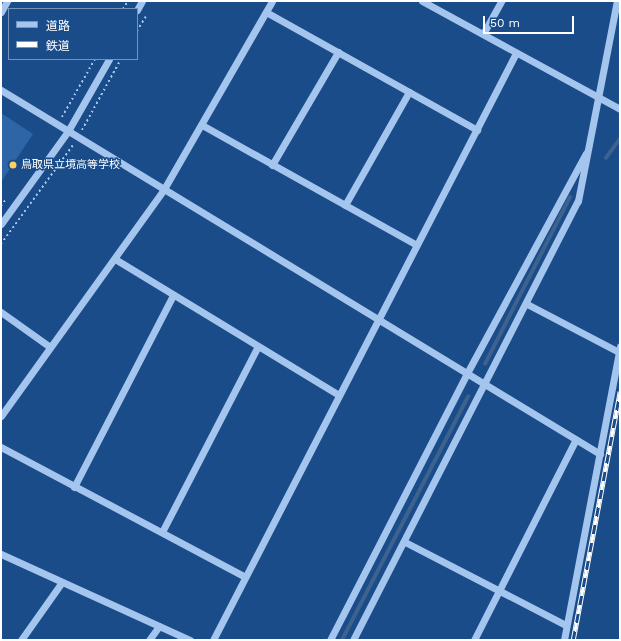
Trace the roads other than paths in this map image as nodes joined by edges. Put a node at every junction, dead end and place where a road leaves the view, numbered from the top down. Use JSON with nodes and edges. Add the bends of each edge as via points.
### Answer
{"nodes":[{"id":1,"x":8,"y":1,"type":"edge"},
{"id":2,"x":272,"y":1,"type":"edge"},
{"id":3,"x":422,"y":1,"type":"edge"},
{"id":4,"x":501,"y":1,"type":"edge"},
{"id":5,"x":617,"y":1,"type":"edge"},
{"id":6,"x":1,"y":12,"type":"edge"},
{"id":7,"x":266,"y":12,"type":"junction"},
{"id":8,"x":483,"y":34,"type":"junction"},
{"id":9,"x":338,"y":52,"type":"junction"},
{"id":10,"x":516,"y":53,"type":"junction"},
{"id":11,"x":108,"y":60,"type":"edge"},
{"id":12,"x":1,"y":90,"type":"edge"},
{"id":13,"x":409,"y":92,"type":"junction"},
{"id":14,"x":599,"y":97,"type":"junction"},
{"id":15,"x":620,"y":109,"type":"edge"},
{"id":16,"x":202,"y":125,"type":"junction"},
{"id":17,"x":477,"y":130,"type":"junction"},
{"id":18,"x":68,"y":131,"type":"junction"},
{"id":19,"x":589,"y":148,"type":"junction"},
{"id":20,"x":272,"y":164,"type":"junction"},
{"id":21,"x":164,"y":189,"type":"junction"},
{"id":22,"x":345,"y":205,"type":"junction"},
{"id":23,"x":1,"y":224,"type":"edge"},
{"id":24,"x":416,"y":244,"type":"junction"},
{"id":25,"x":115,"y":258,"type":"junction"},
{"id":26,"x":173,"y":295,"type":"junction"},
{"id":27,"x":527,"y":304,"type":"junction"},
{"id":28,"x":1,"y":312,"type":"edge"},
{"id":29,"x":378,"y":320,"type":"junction"},
{"id":30,"x":258,"y":346,"type":"junction"},
{"id":31,"x":50,"y":347,"type":"junction"},
{"id":32,"x":619,"y":349,"type":"edge"},
{"id":33,"x":466,"y":375,"type":"junction"},
{"id":34,"x":485,"y":385,"type":"junction"},
{"id":35,"x":339,"y":395,"type":"junction"},
{"id":36,"x":1,"y":416,"type":"edge"},
{"id":37,"x":576,"y":439,"type":"junction"},
{"id":38,"x":1,"y":447,"type":"edge"},
{"id":39,"x":600,"y":454,"type":"junction"},
{"id":40,"x":74,"y":487,"type":"junction"},
{"id":41,"x":162,"y":532,"type":"junction"},
{"id":42,"x":405,"y":542,"type":"junction"},
{"id":43,"x":1,"y":554,"type":"edge"},
{"id":44,"x":245,"y":578,"type":"junction"},
{"id":45,"x":62,"y":582,"type":"junction"},
{"id":46,"x":499,"y":590,"type":"junction"},
{"id":47,"x":566,"y":625,"type":"junction"},
{"id":48,"x":159,"y":626,"type":"junction"},
{"id":49,"x":21,"y":640,"type":"edge"},
{"id":50,"x":149,"y":640,"type":"edge"},
{"id":51,"x":190,"y":640,"type":"edge"},
{"id":52,"x":213,"y":640,"type":"edge"},
{"id":53,"x":330,"y":640,"type":"edge"},
{"id":54,"x":353,"y":640,"type":"edge"},
{"id":55,"x":474,"y":640,"type":"edge"},
{"id":56,"x":564,"y":640,"type":"edge"}],
"edges":[{"from":1,"to":6,"type":"street"},
{"from":2,"to":7,"type":"street"},
{"from":3,"to":8,"type":"street"},
{"from":4,"to":8,"type":"street"},
{"from":5,"to":14,"type":"street"},
{"from":7,"to":9,"type":"street"},
{"from":7,"to":16,"type":"street"},
{"from":8,"to":10,"type":"street"},
{"from":9,"to":13,"type":"street"},
{"from":9,"to":20,"type":"street"},
{"from":10,"to":14,"type":"street"},
{"from":10,"to":17,"type":"street"},
{"from":11,"to":18,"type":"street"},
{"from":12,"to":18,"type":"street"},
{"from":13,"to":17,"type":"street"},
{"from":13,"to":22,"type":"street"},
{"from":14,"to":15,"type":"street"},
{"from":14,"to":19,"type":"street"},
{"from":16,"to":20,"type":"street"},
{"from":16,"to":21,"type":"street"},
{"from":17,"to":24,"type":"street"},
{"from":18,"to":21,"type":"street"},
{"from":18,"to":23,"type":"street"},
{"from":19,"to":27,"type":"street","via":[[578,201]]},
{"from":19,"to":33,"type":"street"},
{"from":20,"to":22,"type":"street"},
{"from":21,"to":25,"type":"street"},
{"from":21,"to":29,"type":"street"},
{"from":22,"to":24,"type":"street"},
{"from":24,"to":29,"type":"street"},
{"from":25,"to":26,"type":"street"},
{"from":25,"to":31,"type":"street"},
{"from":26,"to":30,"type":"street"},
{"from":26,"to":40,"type":"street"},
{"from":27,"to":32,"type":"street"},
{"from":27,"to":34,"type":"street"},
{"from":28,"to":31,"type":"street"},
{"from":29,"to":33,"type":"street"},
{"from":29,"to":35,"type":"street"},
{"from":30,"to":35,"type":"street"},
{"from":30,"to":41,"type":"street"},
{"from":31,"to":36,"type":"street"},
{"from":32,"to":39,"type":"street"},
{"from":33,"to":34,"type":"street"},
{"from":33,"to":53,"type":"street"},
{"from":34,"to":37,"type":"street"},
{"from":34,"to":42,"type":"street"},
{"from":35,"to":44,"type":"street"},
{"from":37,"to":39,"type":"street"},
{"from":37,"to":46,"type":"street"},
{"from":38,"to":40,"type":"street"},
{"from":39,"to":47,"type":"street"},
{"from":40,"to":41,"type":"street"},
{"from":41,"to":44,"type":"street"},
{"from":42,"to":46,"type":"street"},
{"from":42,"to":54,"type":"street"},
{"from":43,"to":45,"type":"street"},
{"from":44,"to":52,"type":"street"},
{"from":45,"to":48,"type":"street"},
{"from":45,"to":49,"type":"street"},
{"from":46,"to":47,"type":"street"},
{"from":46,"to":55,"type":"street"},
{"from":47,"to":56,"type":"street"},
{"from":48,"to":50,"type":"street"},
{"from":48,"to":51,"type":"street"}]}
